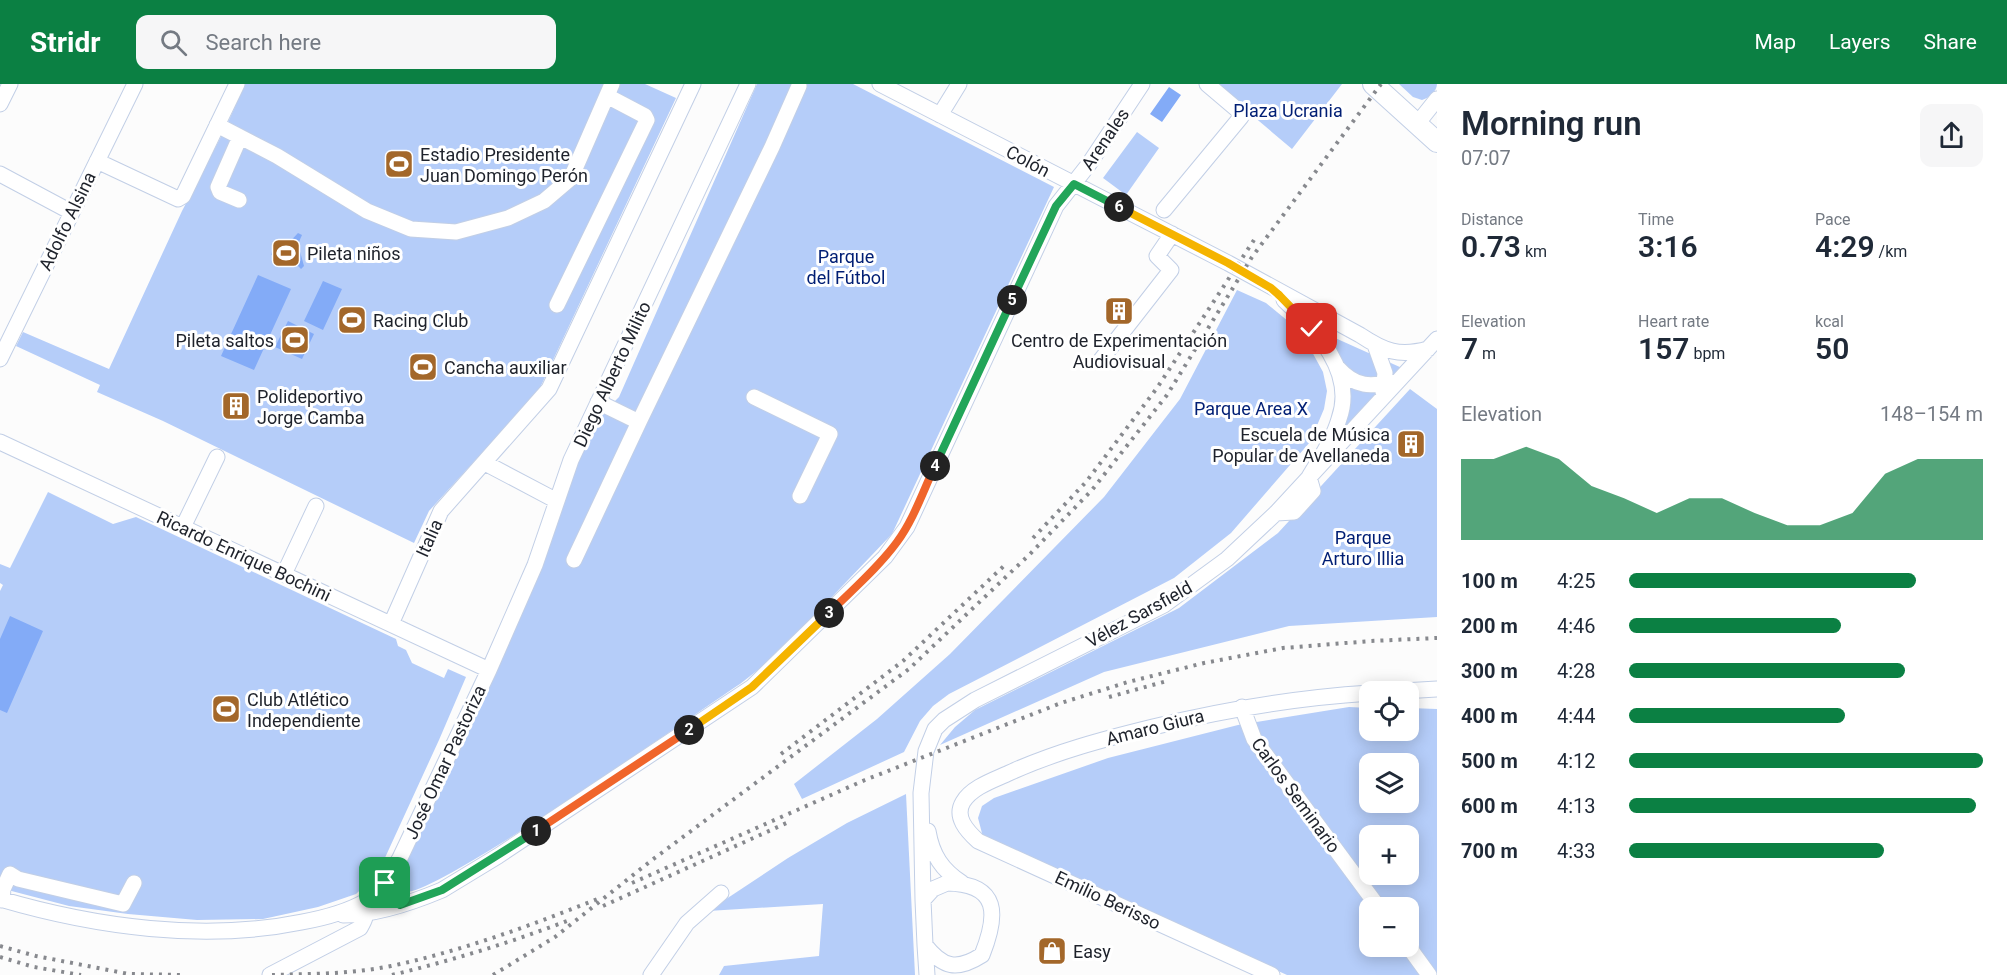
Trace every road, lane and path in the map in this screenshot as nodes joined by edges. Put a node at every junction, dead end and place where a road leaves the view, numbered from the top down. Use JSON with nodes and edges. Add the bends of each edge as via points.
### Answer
{"nodes":[{"id":1,"x":10,"y":84,"type":"edge"},
{"id":2,"x":135,"y":84,"type":"edge"},
{"id":3,"x":237,"y":84,"type":"edge"},
{"id":4,"x":693,"y":84,"type":"edge"},
{"id":5,"x":748,"y":84,"type":"edge"},
{"id":6,"x":880,"y":84,"type":"edge"},
{"id":7,"x":959,"y":84,"type":"edge"},
{"id":8,"x":1142,"y":84,"type":"edge"},
{"id":9,"x":1207,"y":84,"type":"edge"},
{"id":10,"x":1373,"y":84,"type":"edge"},
{"id":11,"x":800,"y":86,"type":"dead end"},
{"id":12,"x":901,"y":89,"type":"edge"},
{"id":13,"x":610,"y":90,"type":"edge"},
{"id":14,"x":1437,"y":99,"type":"edge"},
{"id":15,"x":0,"y":104,"type":"edge"},
{"id":16,"x":940,"y":115,"type":"junction"},
{"id":17,"x":1417,"y":124,"type":"junction"},
{"id":18,"x":217,"y":125,"type":"junction"},
{"id":19,"x":240,"y":137,"type":"junction"},
{"id":20,"x":1437,"y":142,"type":"edge"},
{"id":21,"x":97,"y":161,"type":"junction"},
{"id":22,"x":0,"y":174,"type":"edge"},
{"id":23,"x":1074,"y":184,"type":"junction"},
{"id":24,"x":239,"y":200,"type":"dead end"},
{"id":25,"x":1164,"y":210,"type":"dead end"},
{"id":26,"x":71,"y":212,"type":"junction"},
{"id":27,"x":1172,"y":234,"type":"junction"},
{"id":28,"x":1271,"y":288,"type":"junction"},
{"id":29,"x":557,"y":305,"type":"dead end"},
{"id":30,"x":1432,"y":344,"type":"edge"},
{"id":31,"x":1375,"y":345,"type":"junction"},
{"id":32,"x":0,"y":359,"type":"edge"},
{"id":33,"x":1100,"y":361,"type":"dead end"},
{"id":34,"x":1338,"y":368,"type":"junction"},
{"id":35,"x":1388,"y":388,"type":"junction"},
{"id":36,"x":754,"y":397,"type":"dead end"},
{"id":37,"x":598,"y":402,"type":"junction"},
{"id":38,"x":639,"y":422,"type":"junction"},
{"id":39,"x":0,"y":442,"type":"edge"},
{"id":40,"x":218,"y":457,"type":"dead end"},
{"id":41,"x":485,"y":463,"type":"junction"},
{"id":42,"x":1309,"y":477,"type":"junction"},
{"id":43,"x":800,"y":496,"type":"dead end"},
{"id":44,"x":556,"y":501,"type":"junction"},
{"id":45,"x":316,"y":506,"type":"dead end"},
{"id":46,"x":183,"y":527,"type":"junction"},
{"id":47,"x":574,"y":560,"type":"dead end"},
{"id":48,"x":284,"y":574,"type":"junction"},
{"id":49,"x":391,"y":624,"type":"junction"},
{"id":50,"x":489,"y":670,"type":"junction"},
{"id":51,"x":1437,"y":689,"type":"edge"},
{"id":52,"x":1419,"y":690,"type":"edge"},
{"id":53,"x":1359,"y":694,"type":"edge"},
{"id":54,"x":1242,"y":707,"type":"junction"},
{"id":55,"x":921,"y":793,"type":"junction"},
{"id":56,"x":960,"y":810,"type":"joint"},
{"id":57,"x":5,"y":873,"type":"edge"},
{"id":58,"x":134,"y":883,"type":"dead end"},
{"id":59,"x":385,"y":883,"type":"junction"},
{"id":60,"x":963,"y":884,"type":"junction"},
{"id":61,"x":721,"y":893,"type":"dead end"},
{"id":62,"x":1371,"y":897,"type":"edge"},
{"id":63,"x":1,"y":900,"type":"edge"},
{"id":64,"x":923,"y":900,"type":"junction"},
{"id":65,"x":400,"y":905,"type":"junction"},
{"id":66,"x":364,"y":908,"type":"junction"},
{"id":67,"x":925,"y":945,"type":"junction"},
{"id":68,"x":982,"y":955,"type":"junction"},
{"id":69,"x":1416,"y":957,"type":"edge"},
{"id":70,"x":270,"y":975,"type":"edge"},
{"id":71,"x":651,"y":975,"type":"edge"},
{"id":72,"x":927,"y":975,"type":"edge"},
{"id":73,"x":972,"y":975,"type":"edge"},
{"id":74,"x":1272,"y":975,"type":"edge"},
{"id":75,"x":1429,"y":975,"type":"edge"}],
"edges":[{"from":1,"to":15,"type":"street"},
{"from":2,"to":21,"type":"street","name":"Adolfo Alsina"},
{"from":3,"to":18,"type":"street"},
{"from":4,"to":41,"type":"street","name":"Italia","via":[[555,379]]},
{"from":5,"to":37,"type":"street","name":"Diego Alberto Milito"},
{"from":6,"to":12,"type":"street","name":"Colón"},
{"from":7,"to":16,"type":"street"},
{"from":8,"to":23,"type":"street","name":"Arenales"},
{"from":9,"to":25,"type":"street","via":[[1241,117]]},
{"from":10,"to":17,"type":"main road"},
{"from":11,"to":38,"type":"street"},
{"from":12,"to":16,"type":"street","name":"Colón"},
{"from":13,"to":19,"type":"street","via":[[571,178],[544,201],[508,218],[456,232],[411,229],[367,211]]},
{"from":13,"to":29,"type":"street","via":[[647,120]]},
{"from":14,"to":17,"type":"street"},
{"from":16,"to":23,"type":"street","name":"Colón"},
{"from":17,"to":20,"type":"main road"},
{"from":18,"to":19,"type":"street"},
{"from":18,"to":21,"type":"street","via":[[183,196],[178,199]]},
{"from":19,"to":24,"type":"street","via":[[218,187],[220,192]]},
{"from":21,"to":26,"type":"street","name":"Adolfo Alsina"},
{"from":22,"to":26,"type":"street"},
{"from":23,"to":27,"type":"street","name":"Colón"},
{"from":23,"to":65,"type":"street","name":"Arenales","via":[[1056,206],[907,527],[885,557],[743,694],[498,856],[442,890]]},
{"from":26,"to":32,"type":"street","name":"Adolfo Alsina"},
{"from":27,"to":28,"type":"street","name":"Colón"},
{"from":27,"to":33,"type":"street","via":[[1157,256],[1171,270]]},
{"from":28,"to":31,"type":"street","name":"Colón"},
{"from":28,"to":34,"type":"street","name":"Colón","via":[[1312,329]]},
{"from":30,"to":31,"type":"street","name":"Colón","via":[[1405,354]]},
{"from":30,"to":35,"type":"street","name":"Vélez Sarsfield"},
{"from":31,"to":35,"type":"street"},
{"from":34,"to":35,"type":"street","via":[[1353,381]]},
{"from":34,"to":42,"type":"street","name":"Colón","via":[[1341,412]]},
{"from":35,"to":42,"type":"street","name":"Vélez Sarsfield"},
{"from":36,"to":43,"type":"street","via":[[830,434]]},
{"from":37,"to":38,"type":"street"},
{"from":37,"to":44,"type":"street","name":"Diego Alberto Milito"},
{"from":38,"to":47,"type":"street"},
{"from":39,"to":46,"type":"street","name":"Ricardo Enrique Bochini"},
{"from":40,"to":46,"type":"street"},
{"from":41,"to":44,"type":"street"},
{"from":41,"to":49,"type":"street","name":"Italia","via":[[441,511]]},
{"from":42,"to":55,"type":"street","name":"Vélez Sarsfield","via":[[1234,554],[1184,592],[975,699],[944,720],[929,741]]},
{"from":44,"to":50,"type":"street","name":"Diego Alberto Milito","via":[[535,565]]},
{"from":45,"to":48,"type":"street"},
{"from":46,"to":48,"type":"street","name":"Ricardo Enrique Bochini"},
{"from":48,"to":49,"type":"street","name":"Ricardo Enrique Bochini"},
{"from":49,"to":50,"type":"street","name":"Ricardo Enrique Bochini"},
{"from":50,"to":59,"type":"street","name":"José Omar Pastoriza"},
{"from":51,"to":52,"type":"street"},
{"from":53,"to":54,"type":"street","name":"Amaro Giura"},
{"from":54,"to":56,"type":"street","name":"Amaro Giura","via":[[1052,755],[985,784],[968,796]]},
{"from":54,"to":62,"type":"street","name":"Carlos Seminario","via":[[1254,739]]},
{"from":55,"to":60,"type":"street","name":"Vélez Sarsfield","via":[[932,849],[942,867]]},
{"from":55,"to":64,"type":"street","name":"Vélez Sarsfield"},
{"from":56,"to":74,"type":"street","name":"Emilio Berisso","via":[[964,825],[978,841]]},
{"from":57,"to":58,"type":"street","via":[[123,904]]},
{"from":57,"to":63,"type":"street"},
{"from":59,"to":65,"type":"street"},
{"from":59,"to":66,"type":"street","name":"José Omar Pastoriza"},
{"from":60,"to":64,"type":"street","via":[[942,885]]},
{"from":60,"to":68,"type":"street","via":[[984,893],[992,909],[993,920]]},
{"from":61,"to":71,"type":"street","via":[[687,923]]},
{"from":63,"to":66,"type":"street","name":"Arenales","via":[[100,922],[194,930],[262,929]]},
{"from":64,"to":67,"type":"street"},
{"from":65,"to":66,"type":"street","name":"Arenales"},
{"from":66,"to":70,"type":"street","name":"José Omar Pastoriza","via":[[360,928]]},
{"from":67,"to":68,"type":"street","via":[[942,963],[951,966],[972,962]]},
{"from":67,"to":72,"type":"street"},
{"from":68,"to":73,"type":"street"},
{"from":69,"to":75,"type":"street"}]}
